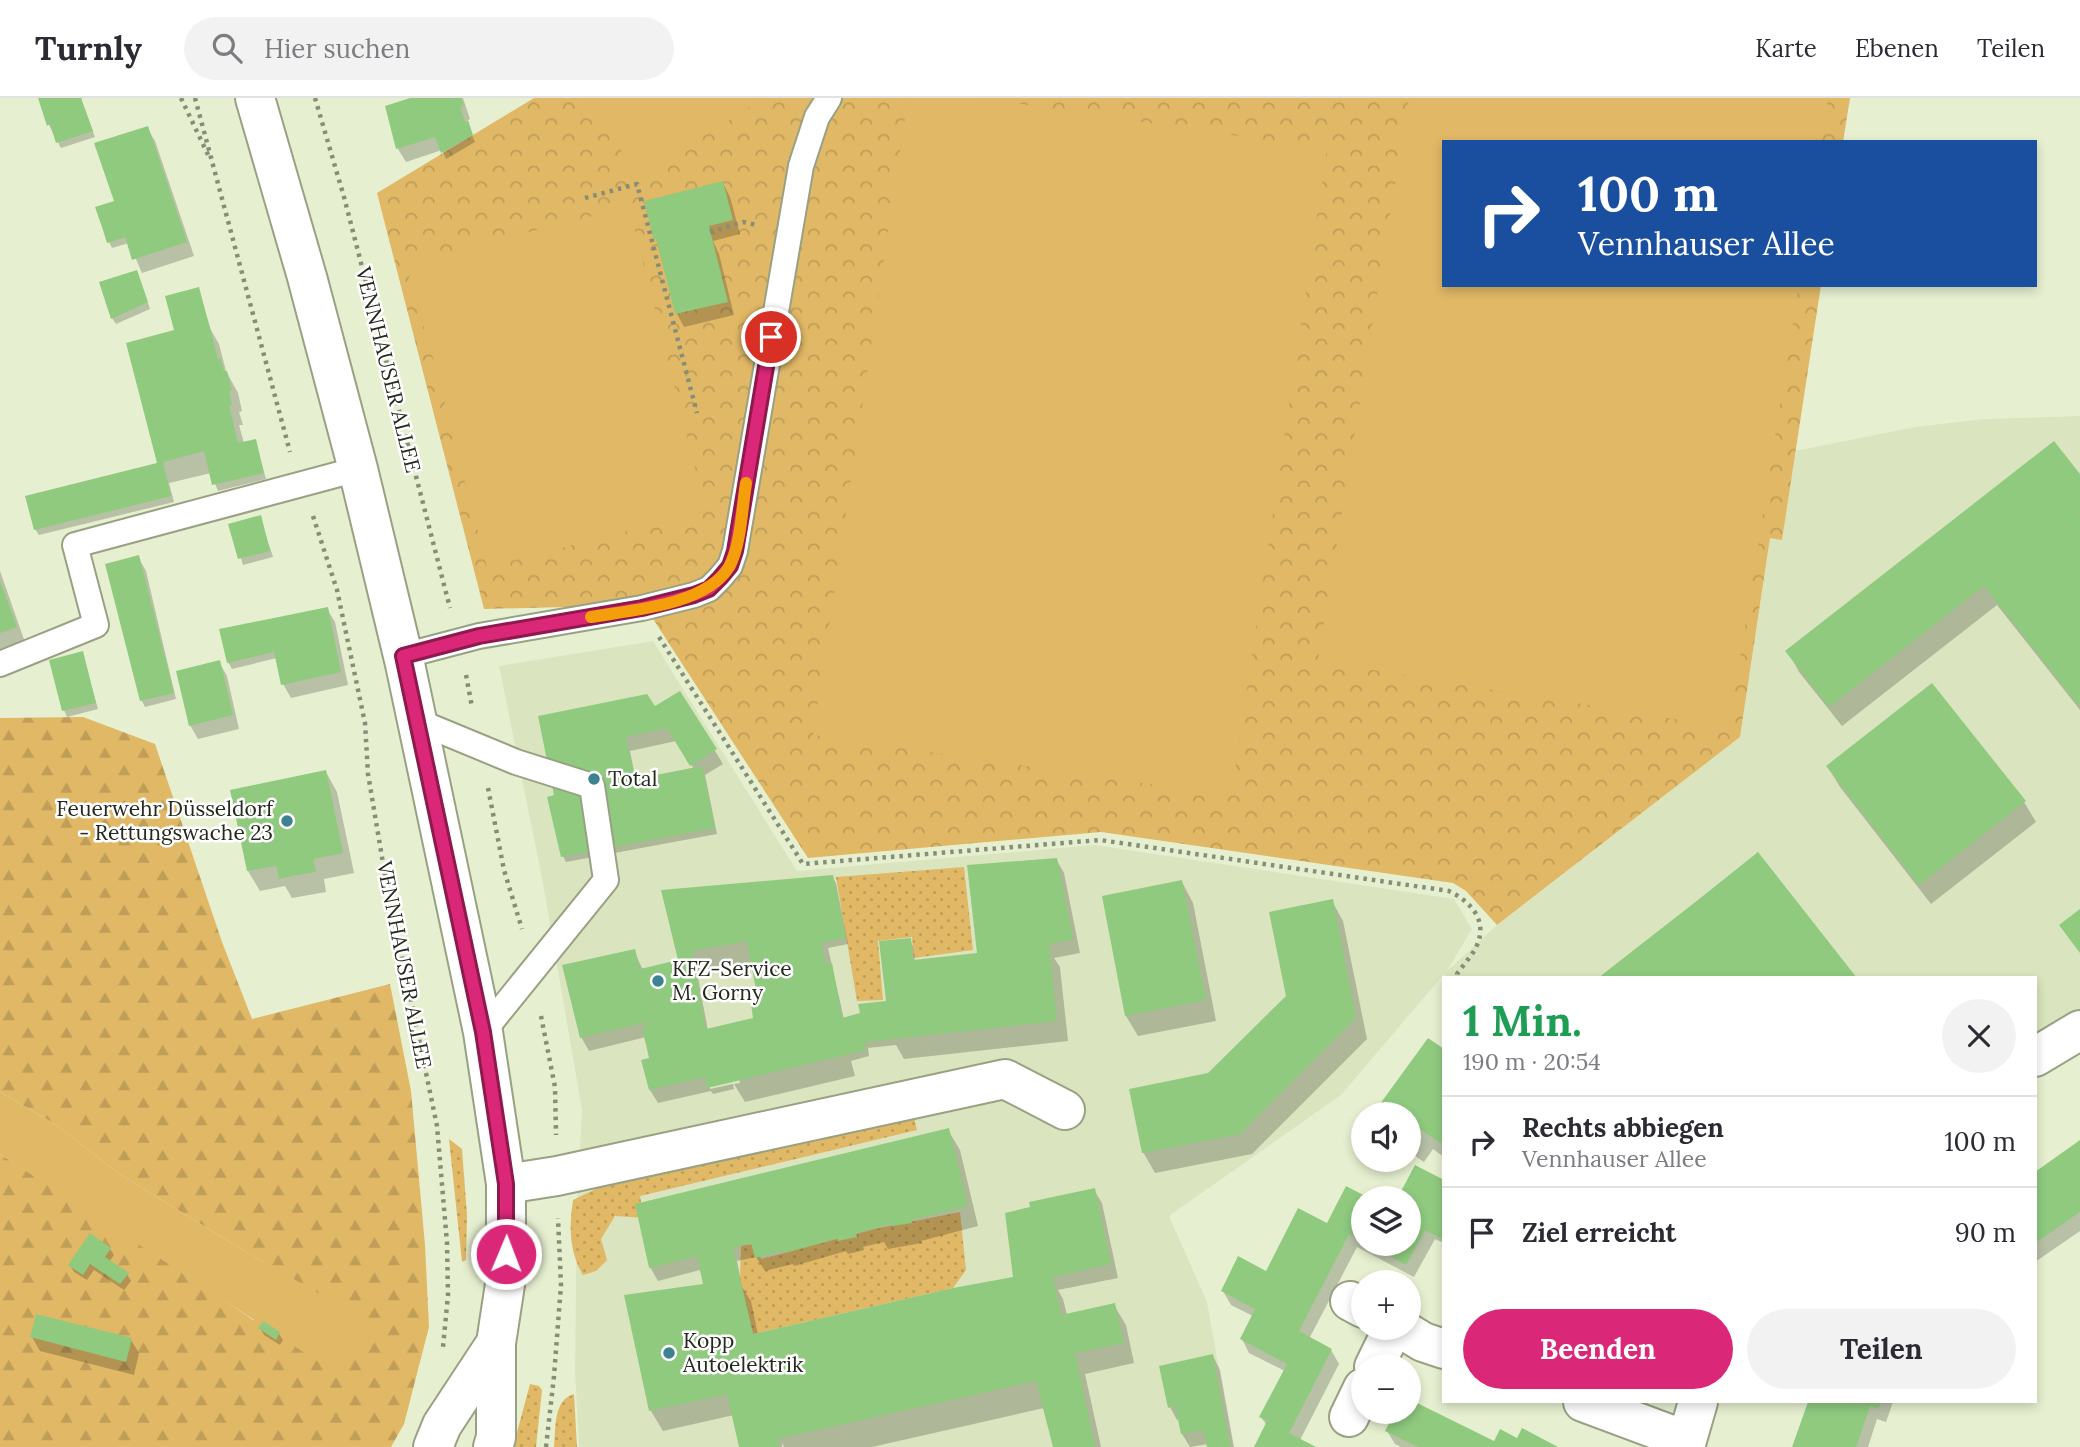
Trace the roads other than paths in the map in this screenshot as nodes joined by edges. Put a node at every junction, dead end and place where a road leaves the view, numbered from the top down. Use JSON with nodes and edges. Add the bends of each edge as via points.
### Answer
{"nodes":[{"id":1,"x":255,"y":98,"type":"edge"},
{"id":2,"x":829,"y":98,"type":"edge"},
{"id":3,"x":358,"y":469,"type":"junction"},
{"id":4,"x":403,"y":656,"type":"junction"},
{"id":5,"x":0,"y":664,"type":"edge"},
{"id":6,"x":417,"y":721,"type":"junction"},
{"id":7,"x":2080,"y":1030,"type":"edge"},
{"id":8,"x":483,"y":1032,"type":"junction"},
{"id":9,"x":2037,"y":1056,"type":"edge"},
{"id":10,"x":1065,"y":1110,"type":"dead end"},
{"id":11,"x":506,"y":1184,"type":"junction"},
{"id":12,"x":1420,"y":1340,"type":"edge"},
{"id":13,"x":496,"y":1343,"type":"junction"},
{"id":14,"x":1442,"y":1348,"type":"edge"},
{"id":15,"x":1585,"y":1403,"type":"edge"},
{"id":16,"x":1698,"y":1403,"type":"edge"},
{"id":17,"x":1685,"y":1444,"type":"edge"},
{"id":18,"x":433,"y":1447,"type":"edge"},
{"id":19,"x":450,"y":1447,"type":"edge"},
{"id":20,"x":493,"y":1447,"type":"edge"}],
"edges":[{"from":1,"to":3,"type":"main road"},
{"from":2,"to":4,"type":"lane","via":[[817,117],[801,166],[730,566],[709,589],[694,595],[479,636]]},
{"from":3,"to":4,"type":"main road"},
{"from":3,"to":5,"type":"lane","via":[[75,545],[96,625]]},
{"from":4,"to":6,"type":"main road"},
{"from":6,"to":8,"type":"main road"},
{"from":6,"to":8,"type":"lane","via":[[516,762],[592,786],[606,880]]},
{"from":7,"to":9,"type":"main road"},
{"from":8,"to":11,"type":"main road"},
{"from":10,"to":11,"type":"main road","via":[[1005,1079]]},
{"from":11,"to":13,"type":"main road","via":[[506,1278]]},
{"from":12,"to":14,"type":"main road"},
{"from":13,"to":18,"type":"main road","via":[[442,1425]]},
{"from":13,"to":19,"type":"main road"},
{"from":13,"to":20,"type":"main road"},
{"from":15,"to":17,"type":"main road"},
{"from":16,"to":17,"type":"main road"}]}
